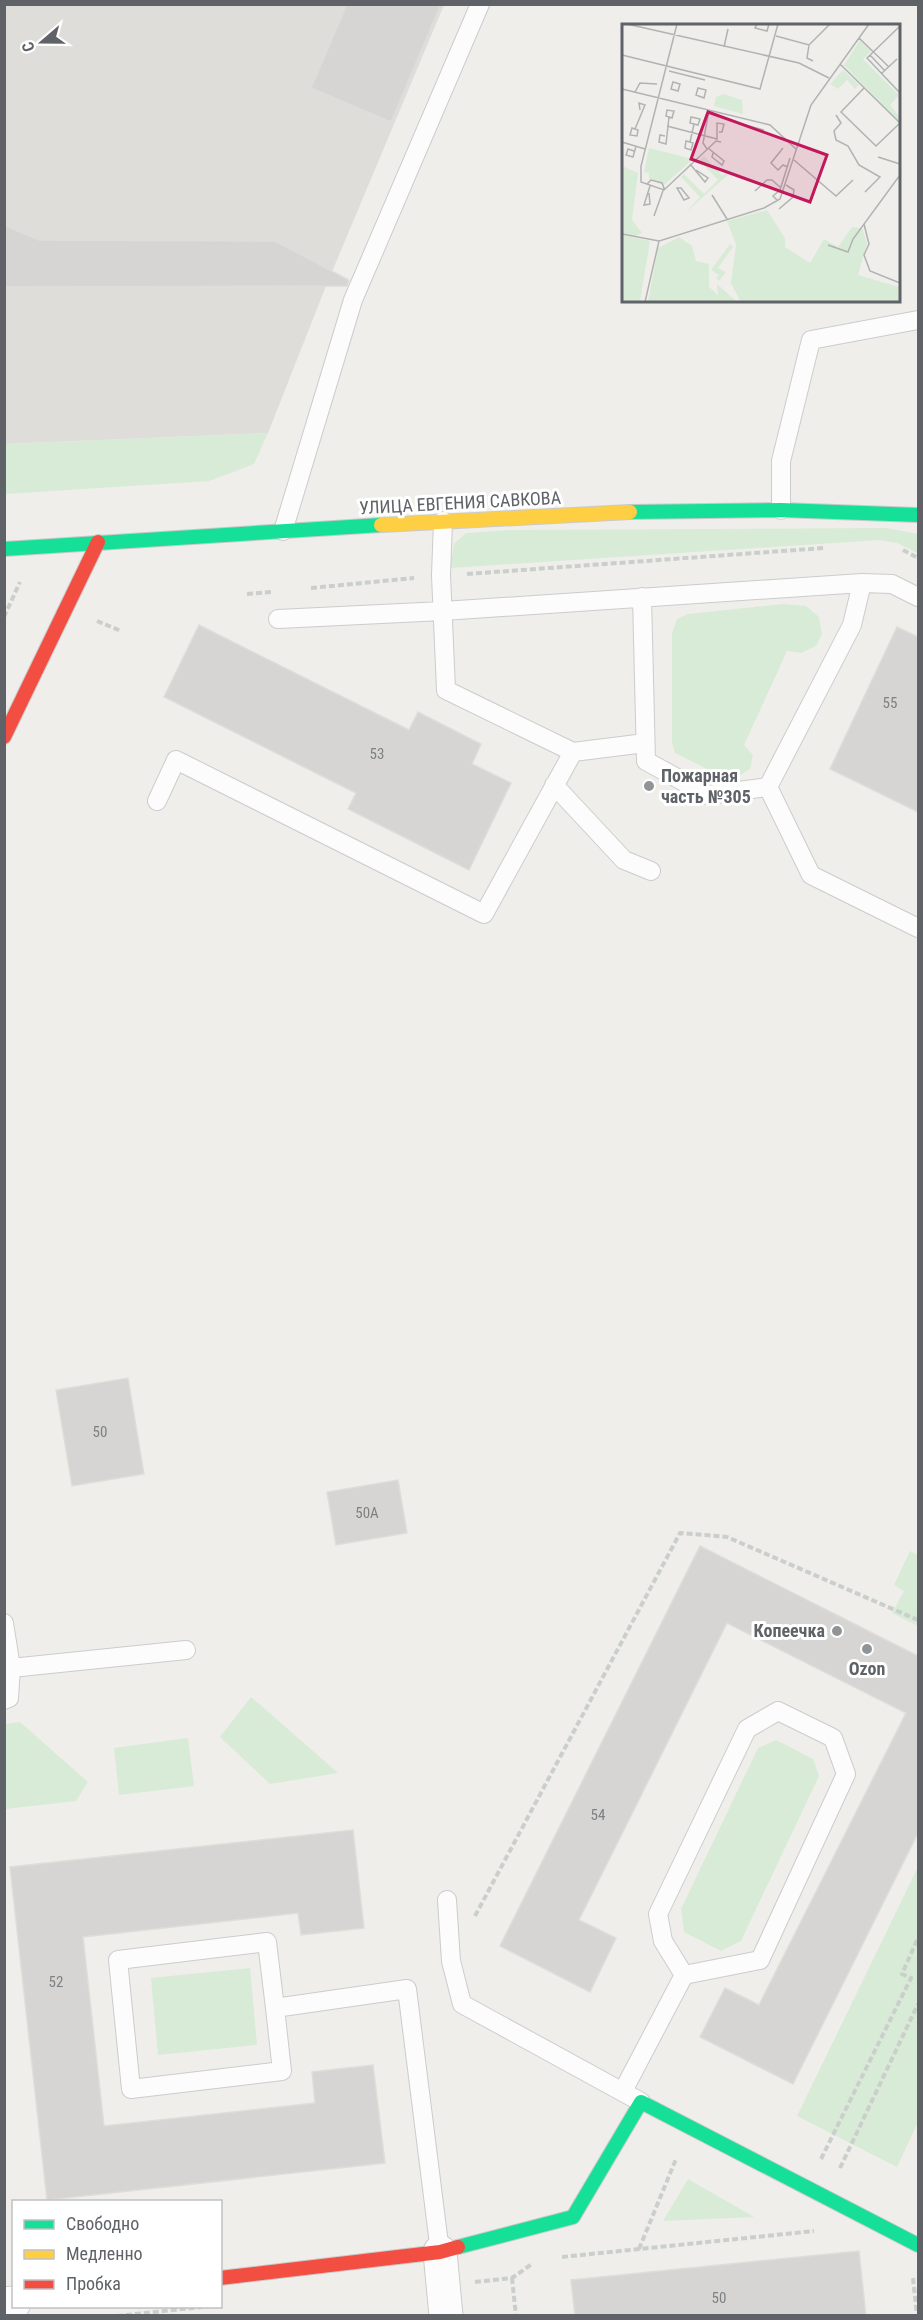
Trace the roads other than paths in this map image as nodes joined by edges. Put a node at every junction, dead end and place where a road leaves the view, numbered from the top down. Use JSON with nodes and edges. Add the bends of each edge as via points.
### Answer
{"nodes":[{"id":1,"x":480,"y":4,"type":"edge"},
{"id":2,"x":918,"y":320,"type":"edge"},
{"id":3,"x":781,"y":510,"type":"junction"},
{"id":4,"x":918,"y":514,"type":"edge"},
{"id":5,"x":443,"y":521,"type":"junction"},
{"id":6,"x":283,"y":531,"type":"junction"},
{"id":7,"x":98,"y":542,"type":"junction"},
{"id":8,"x":4,"y":549,"type":"edge"},
{"id":9,"x":862,"y":583,"type":"junction"},
{"id":10,"x":642,"y":597,"type":"junction"},
{"id":11,"x":918,"y":597,"type":"edge"},
{"id":12,"x":443,"y":611,"type":"junction"},
{"id":13,"x":278,"y":619,"type":"dead end"},
{"id":14,"x":14,"y":697,"type":"edge"},
{"id":15,"x":4,"y":737,"type":"edge"},
{"id":16,"x":645,"y":743,"type":"junction"},
{"id":17,"x":573,"y":752,"type":"junction"},
{"id":18,"x":554,"y":785,"type":"junction"},
{"id":19,"x":768,"y":787,"type":"junction"},
{"id":20,"x":157,"y":801,"type":"dead end"},
{"id":21,"x":651,"y":871,"type":"dead end"},
{"id":22,"x":918,"y":928,"type":"edge"},
{"id":23,"x":4,"y":1623,"type":"edge"},
{"id":24,"x":186,"y":1650,"type":"dead end"},
{"id":25,"x":11,"y":1668,"type":"junction"},
{"id":26,"x":4,"y":1700,"type":"edge"},
{"id":27,"x":447,"y":1900,"type":"dead end"},
{"id":28,"x":684,"y":1975,"type":"junction"},
{"id":29,"x":275,"y":2008,"type":"junction"},
{"id":30,"x":623,"y":2091,"type":"junction"},
{"id":31,"x":641,"y":2102,"type":"junction"},
{"id":32,"x":918,"y":2245,"type":"edge"},
{"id":33,"x":440,"y":2252,"type":"junction"},
{"id":34,"x":222,"y":2278,"type":"edge"},
{"id":35,"x":446,"y":2316,"type":"edge"}],
"edges":[{"from":1,"to":6,"type":"lane","via":[[353,300]]},
{"from":2,"to":3,"type":"lane","via":[[811,340],[781,461]]},
{"from":3,"to":4,"type":"street","name":"УЛИЦА ЕВГЕНИЯ САВКОВА"},
{"from":3,"to":5,"type":"street","name":"УЛИЦА ЕВГЕНИЯ САВКОВА","via":[[680,510]]},
{"from":5,"to":6,"type":"street","name":"УЛИЦА ЕВГЕНИЯ САВКОВА"},
{"from":5,"to":12,"type":"lane"},
{"from":6,"to":7,"type":"street","name":"УЛИЦА ЕВГЕНИЯ САВКОВА"},
{"from":7,"to":8,"type":"street","name":"УЛИЦА ЕВГЕНИЯ САВКОВА"},
{"from":7,"to":14,"type":"street"},
{"from":9,"to":10,"type":"lane"},
{"from":9,"to":11,"type":"lane","via":[[892,584]]},
{"from":9,"to":19,"type":"lane","via":[[852,625]]},
{"from":10,"to":12,"type":"lane"},
{"from":10,"to":16,"type":"lane"},
{"from":12,"to":13,"type":"lane"},
{"from":12,"to":17,"type":"lane","via":[[446,690]]},
{"from":14,"to":15,"type":"street"},
{"from":16,"to":17,"type":"lane"},
{"from":16,"to":19,"type":"lane","via":[[646,761],[708,795]]},
{"from":17,"to":18,"type":"lane"},
{"from":18,"to":20,"type":"lane","via":[[484,914],[176,760]]},
{"from":18,"to":21,"type":"lane","via":[[624,860]]},
{"from":19,"to":22,"type":"lane","via":[[811,875]]},
{"from":23,"to":25,"type":"lane"},
{"from":24,"to":25,"type":"lane"},
{"from":25,"to":26,"type":"lane","via":[[9,1698]]},
{"from":27,"to":30,"type":"lane","via":[[451,1961],[462,2004]]},
{"from":28,"to":28,"type":"lane","via":[[760,1960],[846,1774],[833,1738],[778,1711],[747,1728],[658,1914],[663,1941]]},
{"from":28,"to":30,"type":"lane"},
{"from":29,"to":29,"type":"lane","via":[[282,2071],[131,2089],[118,1960],[267,1942]]},
{"from":29,"to":33,"type":"lane","via":[[407,1989]]},
{"from":30,"to":31,"type":"lane"},
{"from":31,"to":32,"type":"street"},
{"from":31,"to":33,"type":"street","via":[[573,2217]]},
{"from":33,"to":34,"type":"street"},
{"from":33,"to":35,"type":"street"}]}
